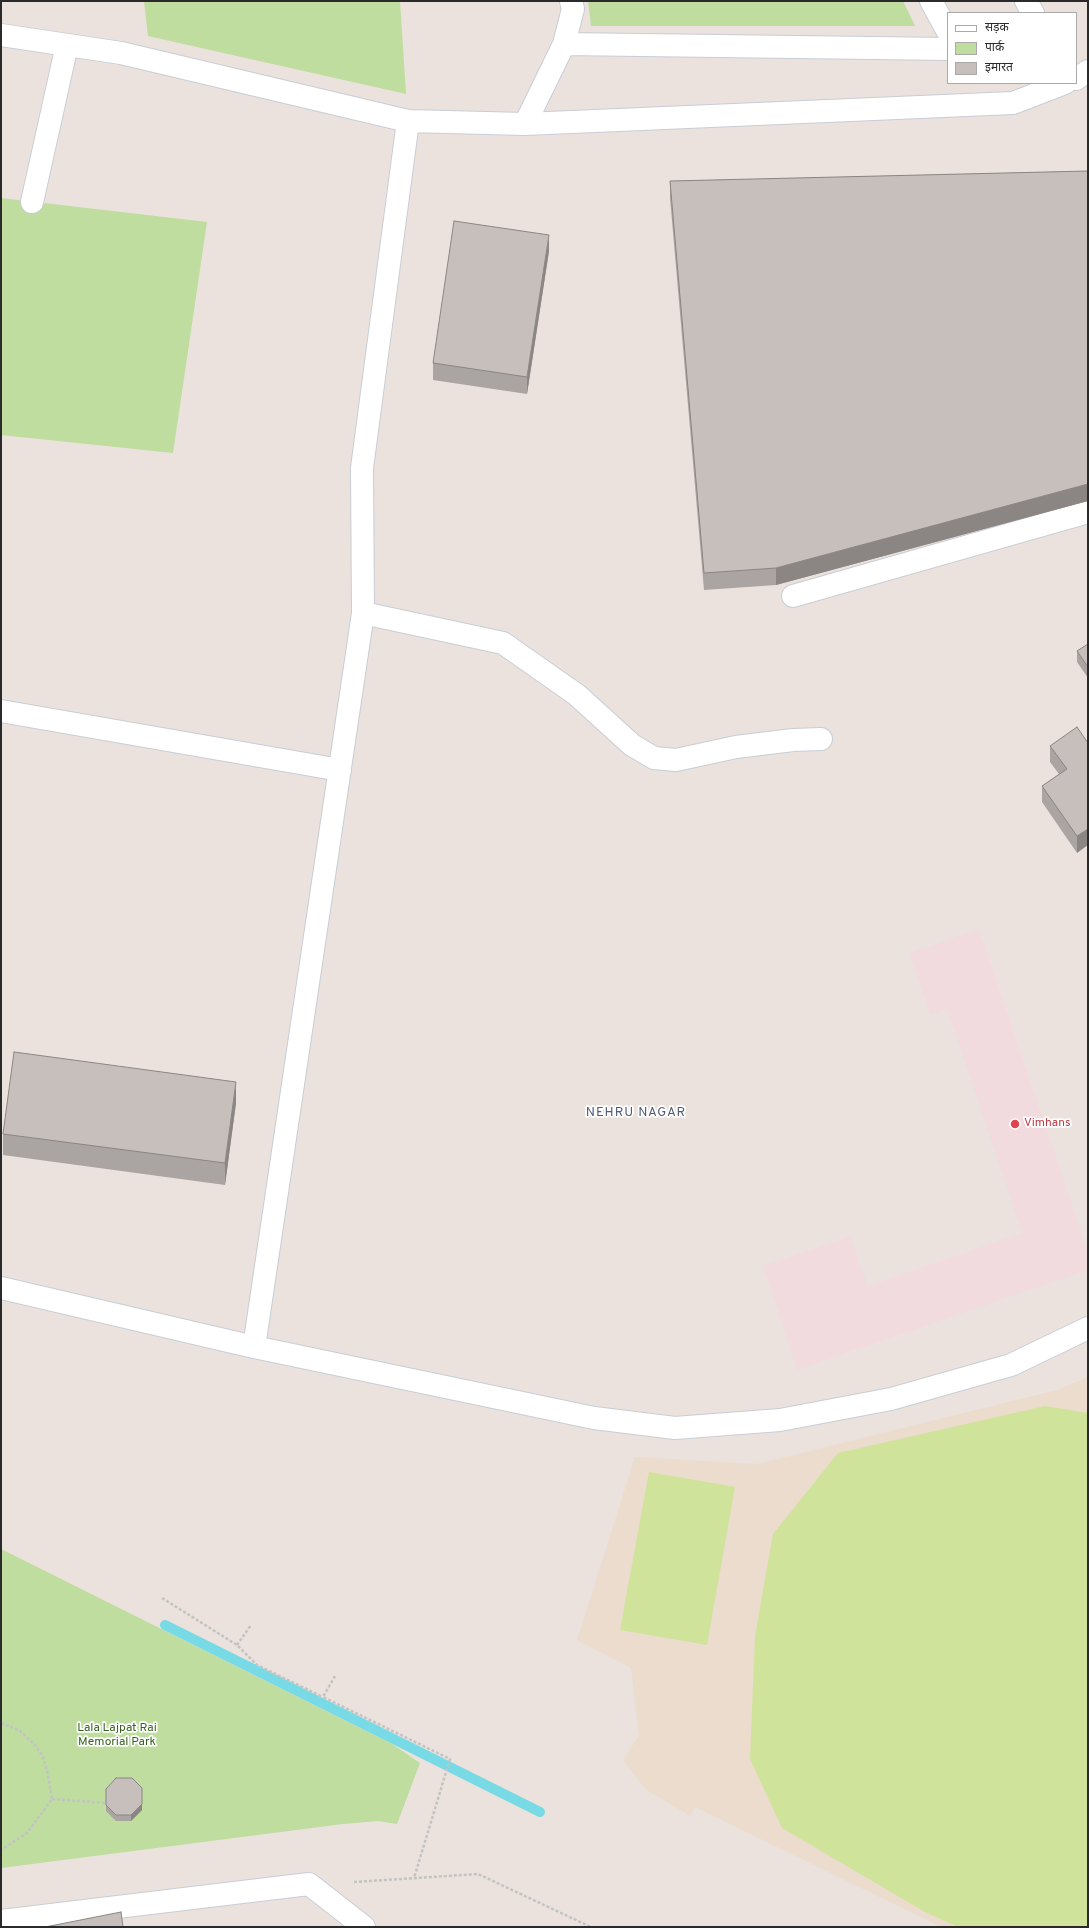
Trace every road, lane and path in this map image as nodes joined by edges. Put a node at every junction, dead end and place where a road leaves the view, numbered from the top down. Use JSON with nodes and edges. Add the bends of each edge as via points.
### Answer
{"nodes":[{"id":1,"x":571,"y":1,"type":"edge"},
{"id":2,"x":931,"y":1,"type":"edge"},
{"id":3,"x":947,"y":30,"type":"edge"},
{"id":4,"x":1,"y":35,"type":"edge"},
{"id":5,"x":564,"y":44,"type":"junction"},
{"id":6,"x":67,"y":45,"type":"junction"},
{"id":7,"x":947,"y":49,"type":"edge"},
{"id":8,"x":1058,"y":84,"type":"edge"},
{"id":9,"x":408,"y":121,"type":"junction"},
{"id":10,"x":525,"y":124,"type":"junction"},
{"id":11,"x":32,"y":202,"type":"dead end"},
{"id":12,"x":1088,"y":512,"type":"edge"},
{"id":13,"x":792,"y":596,"type":"dead end"},
{"id":14,"x":363,"y":613,"type":"junction"},
{"id":15,"x":1,"y":710,"type":"edge"},
{"id":16,"x":822,"y":739,"type":"dead end"},
{"id":17,"x":340,"y":770,"type":"junction"},
{"id":18,"x":1,"y":1288,"type":"edge"},
{"id":19,"x":1088,"y":1328,"type":"edge"},
{"id":20,"x":254,"y":1347,"type":"junction"},
{"id":21,"x":162,"y":1598,"type":"dead end"},
{"id":22,"x":251,"y":1625,"type":"dead end"},
{"id":23,"x":237,"y":1645,"type":"junction"},
{"id":24,"x":335,"y":1676,"type":"dead end"},
{"id":25,"x":323,"y":1697,"type":"junction"},
{"id":26,"x":1,"y":1723,"type":"edge"},
{"id":27,"x":52,"y":1799,"type":"junction"},
{"id":28,"x":106,"y":1803,"type":"edge"},
{"id":29,"x":1,"y":1850,"type":"edge"},
{"id":30,"x":414,"y":1878,"type":"junction"},
{"id":31,"x":309,"y":1884,"type":"junction"},
{"id":32,"x":1,"y":1921,"type":"edge"},
{"id":33,"x":364,"y":1927,"type":"edge"},
{"id":34,"x":591,"y":1927,"type":"edge"}],
"edges":[{"from":1,"to":5,"type":"street","via":[[573,9]]},
{"from":2,"to":3,"type":"street"},
{"from":4,"to":6,"type":"street"},
{"from":5,"to":7,"type":"street"},
{"from":5,"to":10,"type":"street"},
{"from":6,"to":9,"type":"street","via":[[121,53]]},
{"from":6,"to":11,"type":"street"},
{"from":8,"to":10,"type":"street","via":[[1013,103]]},
{"from":9,"to":10,"type":"street"},
{"from":9,"to":14,"type":"street","via":[[362,468]]},
{"from":12,"to":13,"type":"street"},
{"from":14,"to":16,"type":"street","via":[[503,644],[577,695],[632,745],[654,758],[676,760],[736,747]]},
{"from":14,"to":17,"type":"street"},
{"from":15,"to":17,"type":"street"},
{"from":17,"to":20,"type":"street"},
{"from":18,"to":20,"type":"street"},
{"from":19,"to":20,"type":"street","via":[[1011,1365],[891,1399],[780,1420],[675,1428],[594,1418]]},
{"from":21,"to":23,"type":"path"},
{"from":22,"to":23,"type":"path"},
{"from":23,"to":25,"type":"path","via":[[257,1664]]},
{"from":24,"to":25,"type":"path"},
{"from":25,"to":30,"type":"path","via":[[450,1759]]},
{"from":26,"to":27,"type":"path","via":[[19,1730],[35,1745],[47,1770]]},
{"from":27,"to":28,"type":"path"},
{"from":27,"to":29,"type":"path","via":[[27,1833]]},
{"from":30,"to":31,"type":"path"},
{"from":30,"to":34,"type":"path","via":[[478,1874]]},
{"from":31,"to":32,"type":"street"},
{"from":31,"to":33,"type":"street"}]}
